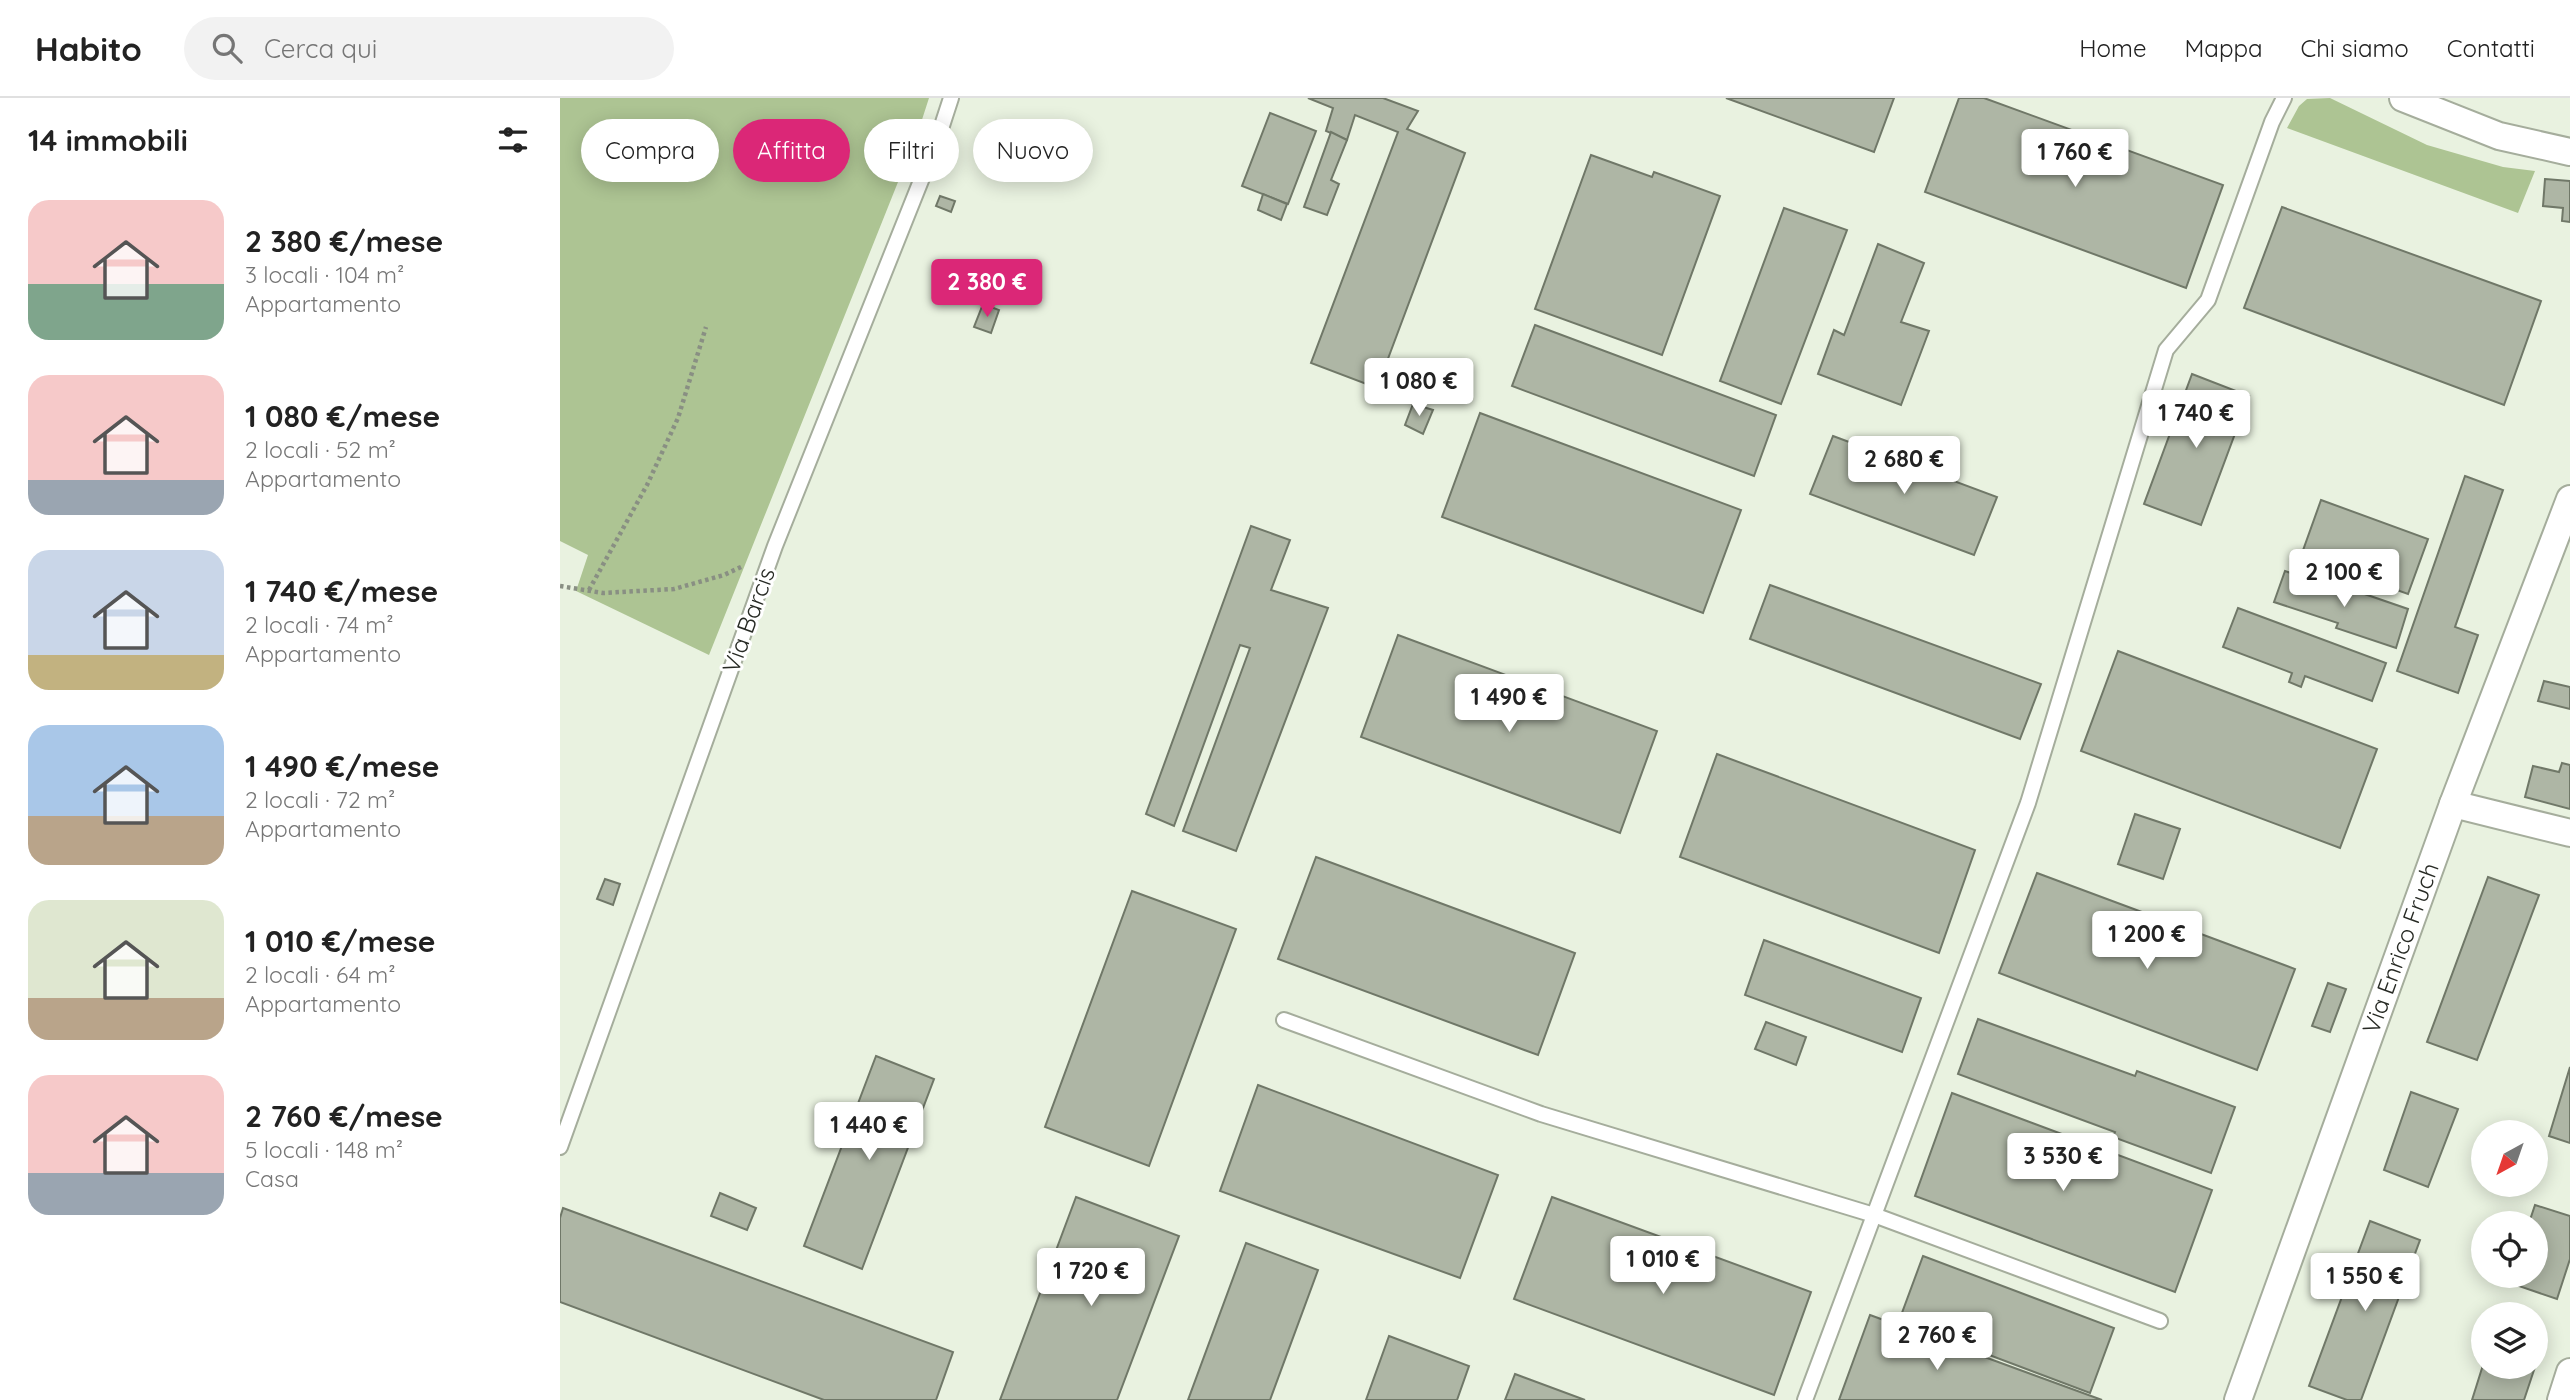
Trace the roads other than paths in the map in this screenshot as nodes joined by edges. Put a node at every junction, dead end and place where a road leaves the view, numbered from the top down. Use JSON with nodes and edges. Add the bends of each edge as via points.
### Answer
{"nodes":[{"id":1,"x":951,"y":98,"type":"edge"},
{"id":2,"x":2284,"y":98,"type":"edge"},
{"id":3,"x":2403,"y":98,"type":"edge"},
{"id":4,"x":2570,"y":152,"type":"edge"},
{"id":5,"x":2570,"y":499,"type":"edge"},
{"id":6,"x":2452,"y":804,"type":"junction"},
{"id":7,"x":2570,"y":833,"type":"edge"},
{"id":8,"x":1284,"y":1020,"type":"dead end"},
{"id":9,"x":560,"y":1147,"type":"edge"},
{"id":10,"x":1874,"y":1215,"type":"junction"},
{"id":11,"x":2160,"y":1321,"type":"dead end"},
{"id":12,"x":2570,"y":1372,"type":"edge"},
{"id":13,"x":1805,"y":1400,"type":"edge"},
{"id":14,"x":2238,"y":1400,"type":"edge"},
{"id":15,"x":2561,"y":1400,"type":"edge"}],
"edges":[{"from":1,"to":9,"type":"lane","name":"Via Barcis","via":[[775,546]]},
{"from":2,"to":10,"type":"lane","via":[[2208,300],[2166,350],[2028,803]]},
{"from":3,"to":4,"type":"street","via":[[2499,136]]},
{"from":5,"to":6,"type":"street","name":"Via Enrico Fruch"},
{"from":6,"to":7,"type":"street"},
{"from":6,"to":14,"type":"street","name":"Via Enrico Fruch"},
{"from":8,"to":10,"type":"lane","via":[[1541,1114]]},
{"from":10,"to":11,"type":"lane"},
{"from":10,"to":13,"type":"lane"},
{"from":12,"to":15,"type":"street"}]}
